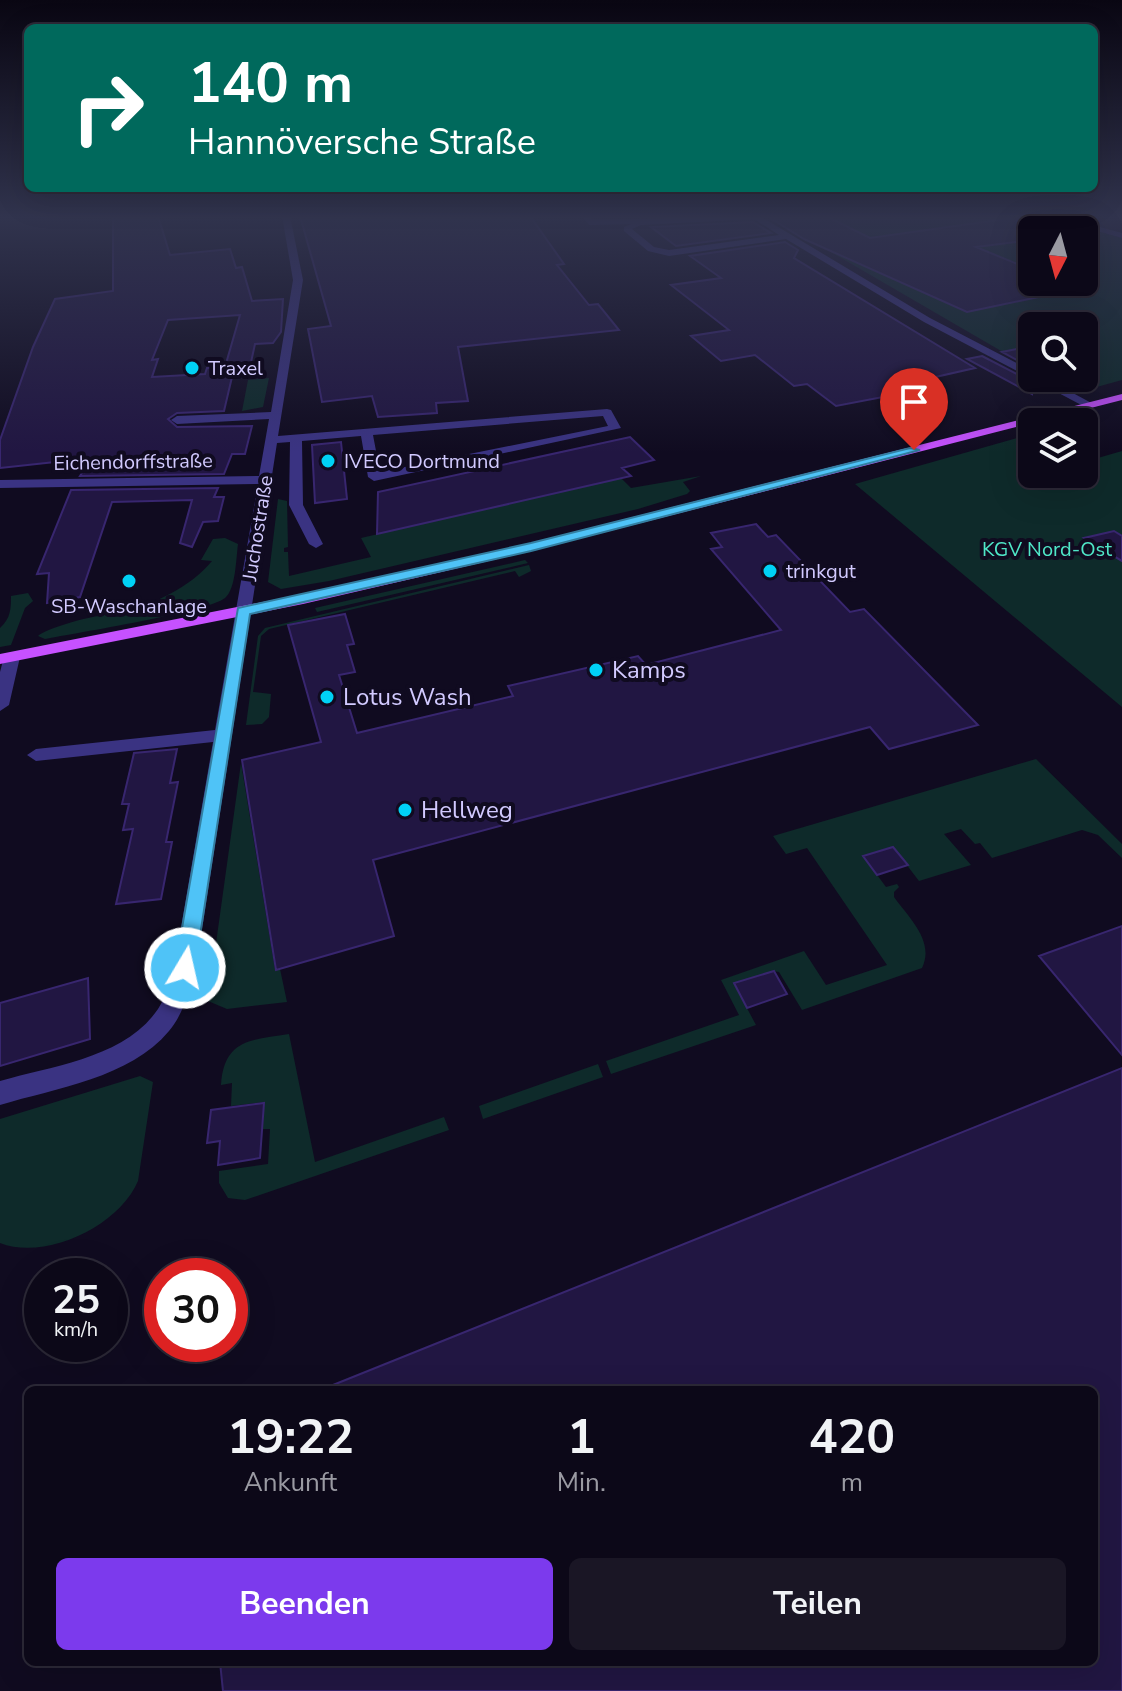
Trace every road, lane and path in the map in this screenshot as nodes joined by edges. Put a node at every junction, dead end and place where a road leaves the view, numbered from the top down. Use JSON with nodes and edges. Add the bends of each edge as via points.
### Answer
{"nodes":[{"id":1,"x":295,"y":295,"type":"edge"},
{"id":2,"x":885,"y":295,"type":"edge"},
{"id":3,"x":1018,"y":369,"type":"edge"},
{"id":4,"x":1063,"y":392,"type":"edge"},
{"id":5,"x":1122,"y":397,"type":"edge"},
{"id":6,"x":1091,"y":406,"type":"junction"},
{"id":7,"x":276,"y":415,"type":"junction"},
{"id":8,"x":177,"y":420,"type":"dead end"},
{"id":9,"x":366,"y":432,"type":"junction"},
{"id":10,"x":296,"y":438,"type":"junction"},
{"id":11,"x":272,"y":440,"type":"junction"},
{"id":12,"x":266,"y":480,"type":"junction"},
{"id":13,"x":0,"y":484,"type":"edge"},
{"id":14,"x":316,"y":544,"type":"dead end"},
{"id":15,"x":243,"y":611,"type":"junction"},
{"id":16,"x":6,"y":658,"type":"edge"},
{"id":17,"x":0,"y":705,"type":"edge"},
{"id":18,"x":223,"y":735,"type":"junction"},
{"id":19,"x":36,"y":755,"type":"dead end"},
{"id":20,"x":0,"y":1093,"type":"edge"}],
"edges":[{"from":1,"to":7,"type":"street","name":"Juchostraße"},
{"from":2,"to":3,"type":"street"},
{"from":4,"to":6,"type":"street"},
{"from":5,"to":6,"type":"main road"},
{"from":6,"to":15,"type":"main road","via":[[546,543]]},
{"from":7,"to":8,"type":"street"},
{"from":7,"to":11,"type":"street","name":"Juchostraße"},
{"from":9,"to":9,"type":"street","via":[[607,412],[615,428],[374,477]]},
{"from":9,"to":10,"type":"street"},
{"from":10,"to":11,"type":"street"},
{"from":10,"to":14,"type":"street","via":[[296,505]]},
{"from":11,"to":12,"type":"street","name":"Juchostraße"},
{"from":12,"to":13,"type":"street","name":"Eichendorffstraße"},
{"from":12,"to":15,"type":"street","name":"Juchostraße"},
{"from":15,"to":16,"type":"main road"},
{"from":15,"to":18,"type":"street","name":"Juchostraße"},
{"from":16,"to":17,"type":"street"},
{"from":18,"to":19,"type":"street"},
{"from":18,"to":20,"type":"street","name":"Juchostraße","via":[[175,1002],[138,1045],[96,1064]]}]}
